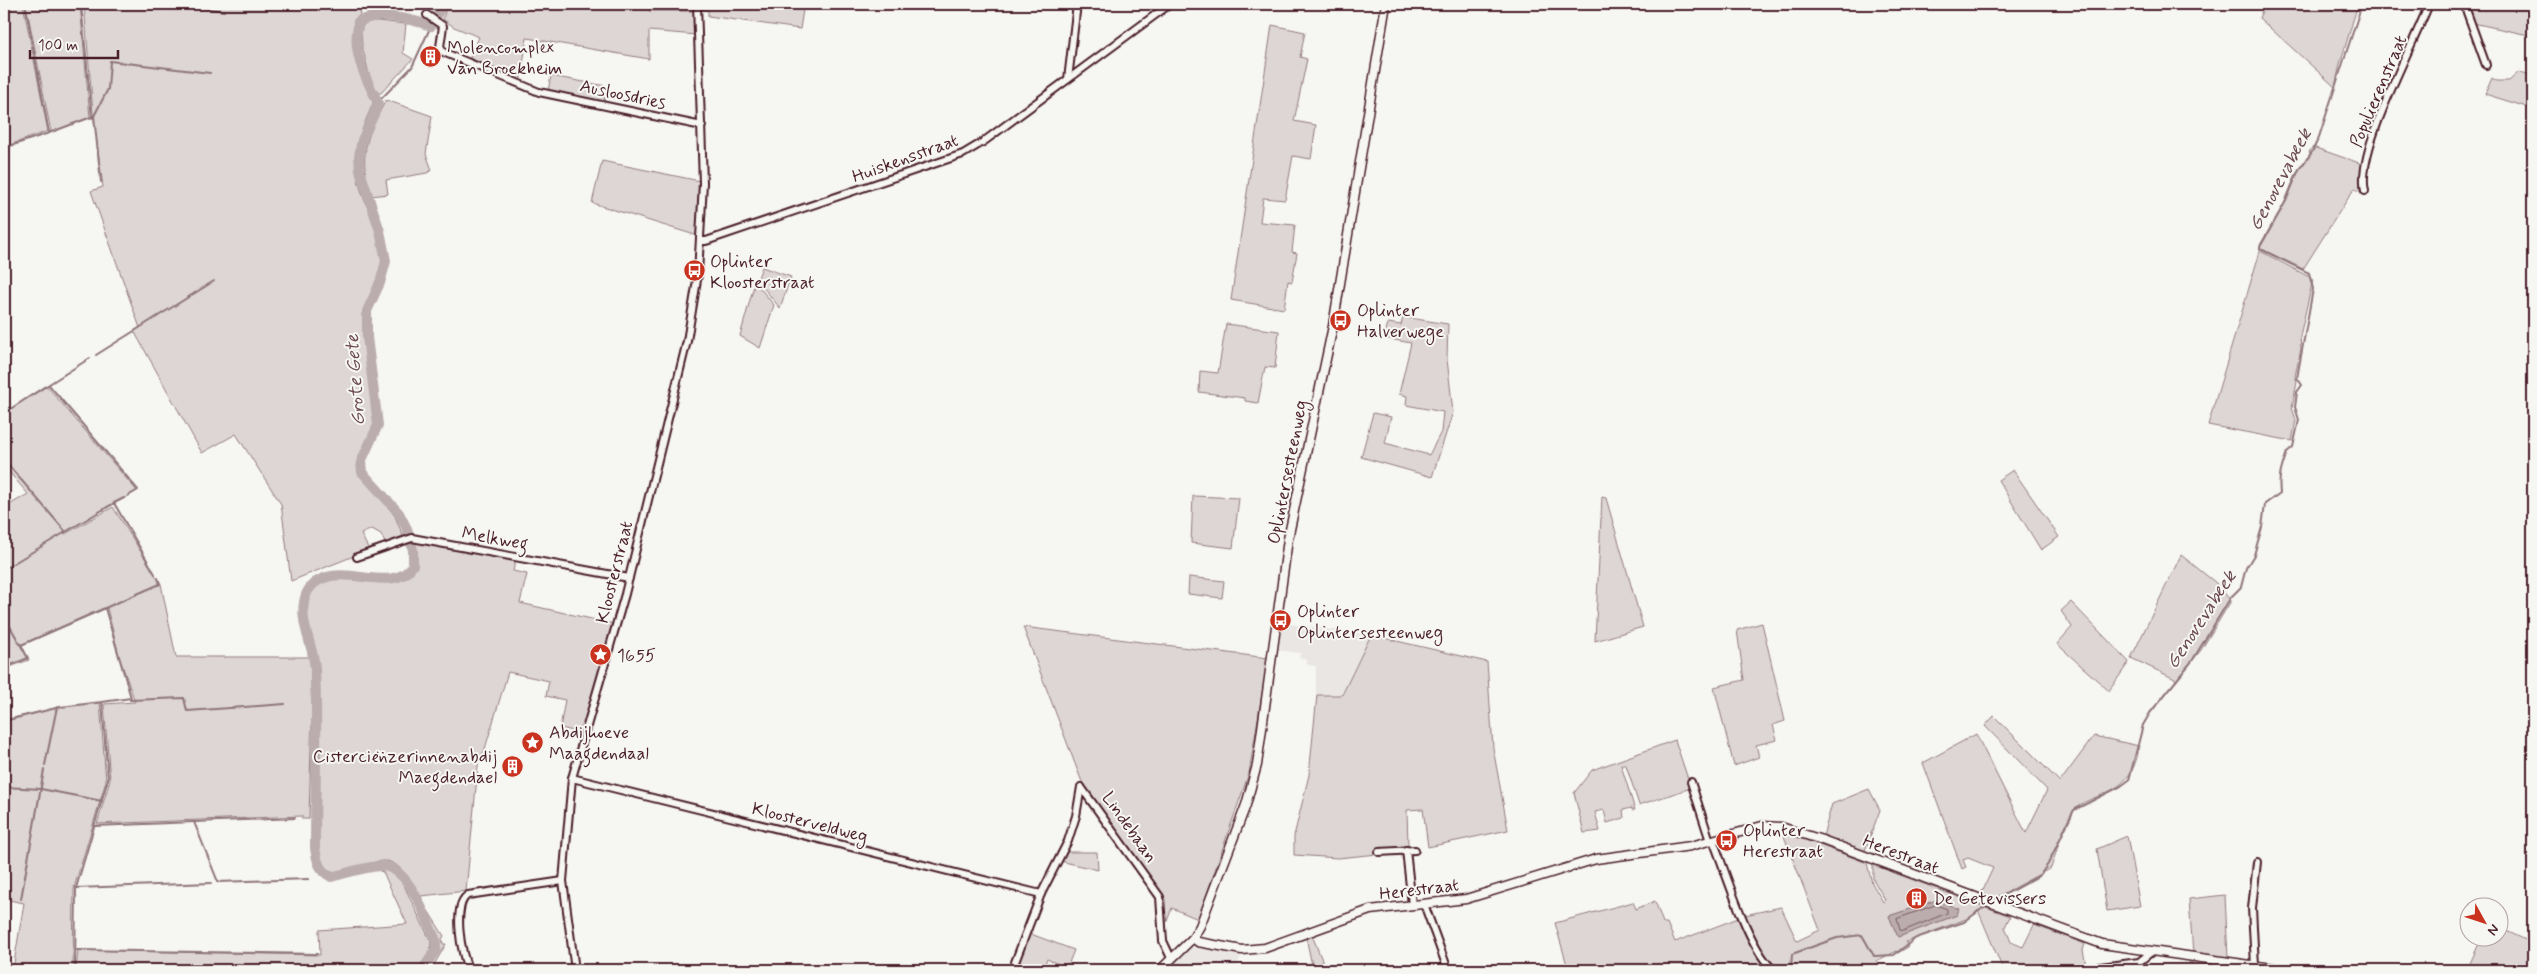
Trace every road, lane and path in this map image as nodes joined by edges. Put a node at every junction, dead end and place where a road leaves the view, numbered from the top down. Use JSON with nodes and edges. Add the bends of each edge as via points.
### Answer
{"nodes":[{"id":1,"x":697,"y":4,"type":"edge"},
{"id":2,"x":1077,"y":4,"type":"edge"},
{"id":3,"x":1170,"y":4,"type":"edge"},
{"id":4,"x":1386,"y":4,"type":"edge"},
{"id":5,"x":2429,"y":4,"type":"edge"},
{"id":6,"x":2464,"y":4,"type":"edge"},
{"id":7,"x":428,"y":15,"type":"dead end"},
{"id":8,"x":2486,"y":65,"type":"dead end"},
{"id":9,"x":1068,"y":79,"type":"junction"},
{"id":10,"x":702,"y":126,"type":"junction"},
{"id":11,"x":2365,"y":191,"type":"dead end"},
{"id":12,"x":700,"y":241,"type":"junction"},
{"id":13,"x":357,"y":556,"type":"dead end"},
{"id":14,"x":629,"y":578,"type":"junction"},
{"id":15,"x":572,"y":778,"type":"junction"},
{"id":16,"x":1691,"y":782,"type":"dead end"},
{"id":17,"x":1712,"y":840,"type":"junction"},
{"id":18,"x":1406,"y":850,"type":"junction"},
{"id":19,"x":1414,"y":850,"type":"dead end"},
{"id":20,"x":1378,"y":852,"type":"dead end"},
{"id":21,"x":2257,"y":862,"type":"dead end"},
{"id":22,"x":563,"y":881,"type":"junction"},
{"id":23,"x":1041,"y":894,"type":"junction"},
{"id":24,"x":1424,"y":904,"type":"junction"},
{"id":25,"x":1412,"y":905,"type":"junction"},
{"id":26,"x":1193,"y":938,"type":"junction"},
{"id":27,"x":2150,"y":953,"type":"junction"},
{"id":28,"x":1171,"y":958,"type":"junction"},
{"id":29,"x":2255,"y":966,"type":"junction"},
{"id":30,"x":469,"y":970,"type":"edge"},
{"id":31,"x":575,"y":970,"type":"edge"},
{"id":32,"x":1012,"y":970,"type":"edge"},
{"id":33,"x":1160,"y":970,"type":"edge"},
{"id":34,"x":1448,"y":970,"type":"edge"},
{"id":35,"x":1774,"y":970,"type":"edge"},
{"id":36,"x":2077,"y":970,"type":"edge"},
{"id":37,"x":2286,"y":970,"type":"edge"}],
"edges":[{"from":1,"to":10,"type":"street","name":"Kloosterstraat"},
{"from":2,"to":9,"type":"street"},
{"from":3,"to":9,"type":"street","name":"Huiskensstraat"},
{"from":4,"to":26,"type":"street","name":"Oplintersesteenweg","via":[[1333,326],[1288,540],[1257,764],[1214,892]]},
{"from":5,"to":11,"type":"street","name":"Populierenstraat","via":[[2369,148],[2363,177]]},
{"from":6,"to":8,"type":"street"},
{"from":7,"to":10,"type":"street","name":"Ausloosdries","via":[[444,28],[440,47],[444,52],[529,89]]},
{"from":9,"to":12,"type":"street","name":"Huiskensstraat","via":[[963,154],[770,221]]},
{"from":10,"to":12,"type":"street","name":"Kloosterstraat"},
{"from":12,"to":14,"type":"street","name":"Kloosterstraat","via":[[687,341]]},
{"from":13,"to":14,"type":"street","name":"Melkweg","via":[[409,538]]},
{"from":14,"to":15,"type":"street","name":"Kloosterstraat"},
{"from":15,"to":22,"type":"street","name":"Kloosterstraat"},
{"from":15,"to":23,"type":"street","name":"Kloosterveldweg"},
{"from":16,"to":17,"type":"street"},
{"from":17,"to":24,"type":"street","name":"Herestraat","via":[[1596,859],[1466,899]]},
{"from":17,"to":27,"type":"street","name":"Herestraat","via":[[1762,826],[1781,827],[2078,937]]},
{"from":17,"to":35,"type":"street","via":[[1754,945]]},
{"from":18,"to":19,"type":"street"},
{"from":18,"to":20,"type":"street"},
{"from":18,"to":25,"type":"street"},
{"from":21,"to":29,"type":"street","via":[[2252,908]]},
{"from":22,"to":30,"type":"street","via":[[463,898],[460,906],[461,946]]},
{"from":22,"to":31,"type":"street","name":"Kloosterstraat"},
{"from":23,"to":28,"type":"street","name":"Lindebaan","via":[[1068,841],[1081,787],[1160,897],[1163,941]]},
{"from":23,"to":32,"type":"street","name":"Lindebaan"},
{"from":24,"to":25,"type":"street","name":"Herestraat"},
{"from":24,"to":34,"type":"street"},
{"from":25,"to":26,"type":"street","name":"Herestraat","via":[[1370,910],[1254,950],[1198,942]]},
{"from":26,"to":28,"type":"street"},
{"from":27,"to":29,"type":"street","name":"Herestraat"},
{"from":27,"to":36,"type":"street","via":[[2139,962]]},
{"from":28,"to":33,"type":"street"},
{"from":29,"to":37,"type":"street","name":"Herestraat"}]}
